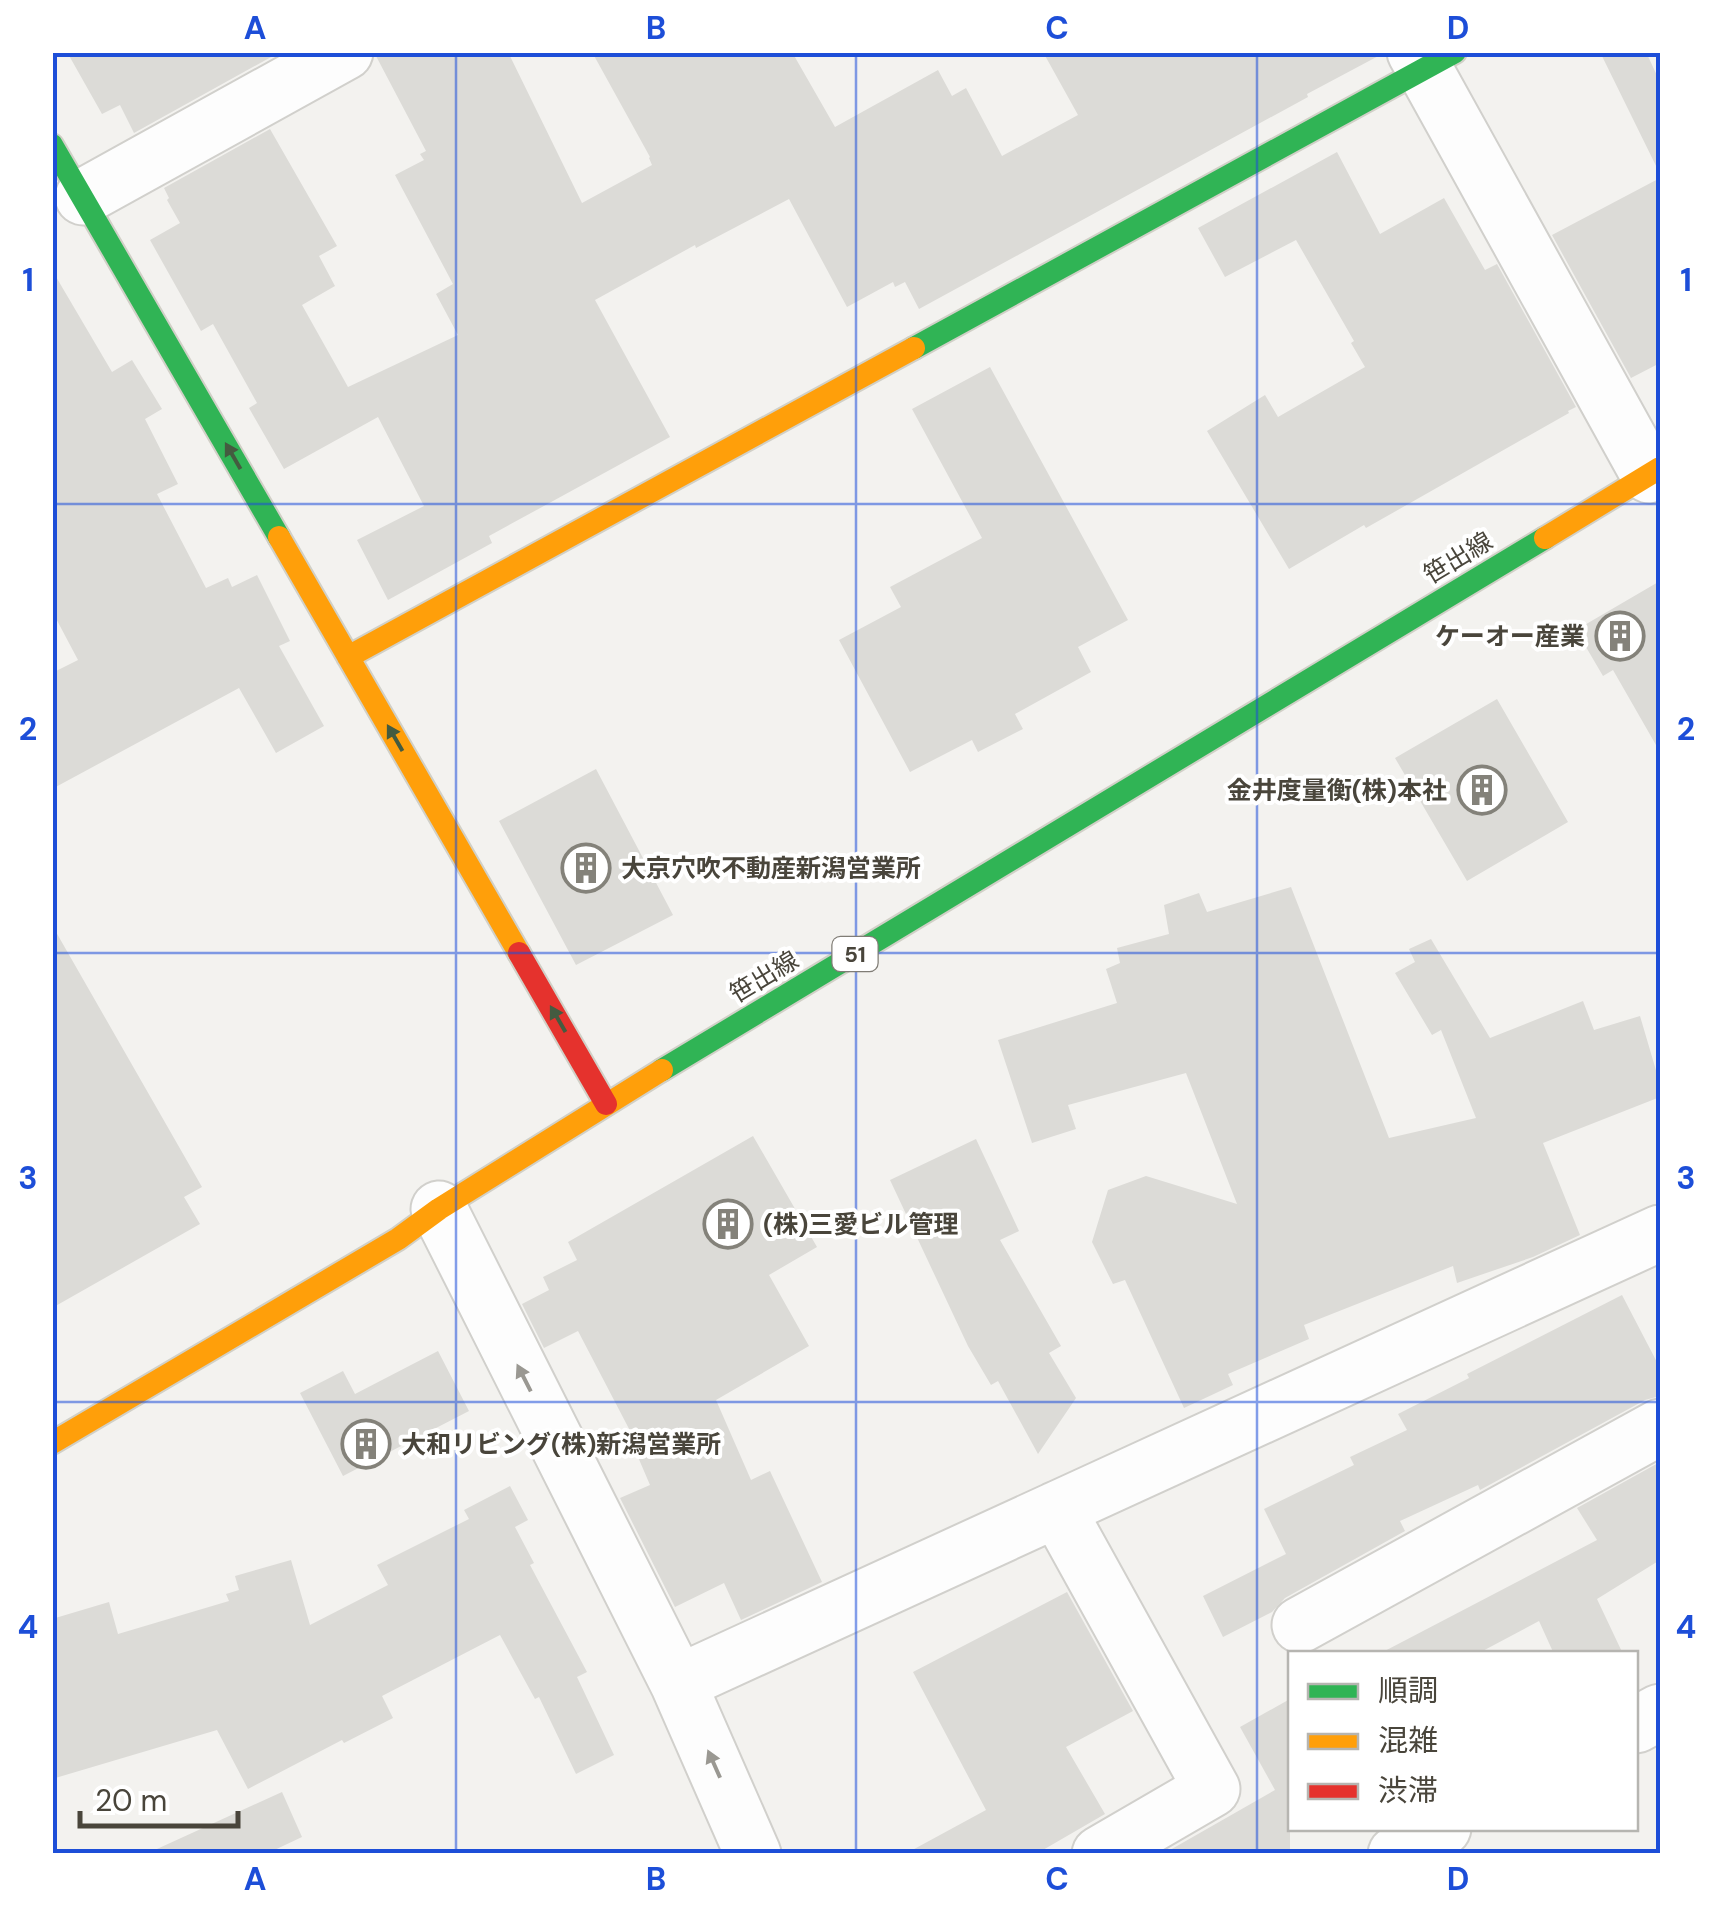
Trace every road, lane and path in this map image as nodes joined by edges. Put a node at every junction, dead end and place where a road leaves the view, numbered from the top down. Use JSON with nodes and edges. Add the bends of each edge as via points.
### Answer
{"nodes":[{"id":1,"x":345,"y":52,"type":"edge"},
{"id":2,"x":1431,"y":58,"type":"edge"},
{"id":3,"x":52,"y":145,"type":"edge"},
{"id":4,"x":83,"y":197,"type":"junction"},
{"id":5,"x":1655,"y":472,"type":"edge"},
{"id":6,"x":348,"y":657,"type":"junction"},
{"id":7,"x":606,"y":1104,"type":"junction"},
{"id":8,"x":440,"y":1209,"type":"junction"},
{"id":9,"x":1657,"y":1242,"type":"edge"},
{"id":10,"x":1660,"y":1427,"type":"edge"},
{"id":11,"x":52,"y":1443,"type":"edge"},
{"id":12,"x":1057,"y":1509,"type":"junction"},
{"id":13,"x":1300,"y":1624,"type":"dead end"},
{"id":14,"x":678,"y":1683,"type":"junction"},
{"id":15,"x":1660,"y":1712,"type":"edge"},
{"id":16,"x":1638,"y":1724,"type":"edge"},
{"id":17,"x":1438,"y":1831,"type":"edge"},
{"id":18,"x":753,"y":1854,"type":"edge"},
{"id":19,"x":1100,"y":1854,"type":"edge"},
{"id":20,"x":1396,"y":1854,"type":"edge"}],
"edges":[{"from":1,"to":4,"type":"street"},
{"from":2,"to":5,"type":"street"},
{"from":2,"to":6,"type":"street"},
{"from":3,"to":4,"type":"street"},
{"from":6,"to":4,"type":"street","one_way":true},
{"from":5,"to":7,"type":"street","name":"笹出線","number":"51"},
{"from":7,"to":6,"type":"street","one_way":true},
{"from":7,"to":8,"type":"street","name":"笹出線","number":"51"},
{"from":8,"to":11,"type":"street","name":"笹出線","number":"51"},
{"from":14,"to":8,"type":"street","one_way":true},
{"from":9,"to":12,"type":"street"},
{"from":10,"to":13,"type":"street"},
{"from":12,"to":14,"type":"street"},
{"from":12,"to":19,"type":"street","via":[[1212,1789]]},
{"from":18,"to":14,"type":"street","one_way":true},
{"from":15,"to":16,"type":"street"},
{"from":17,"to":20,"type":"street"}]}
